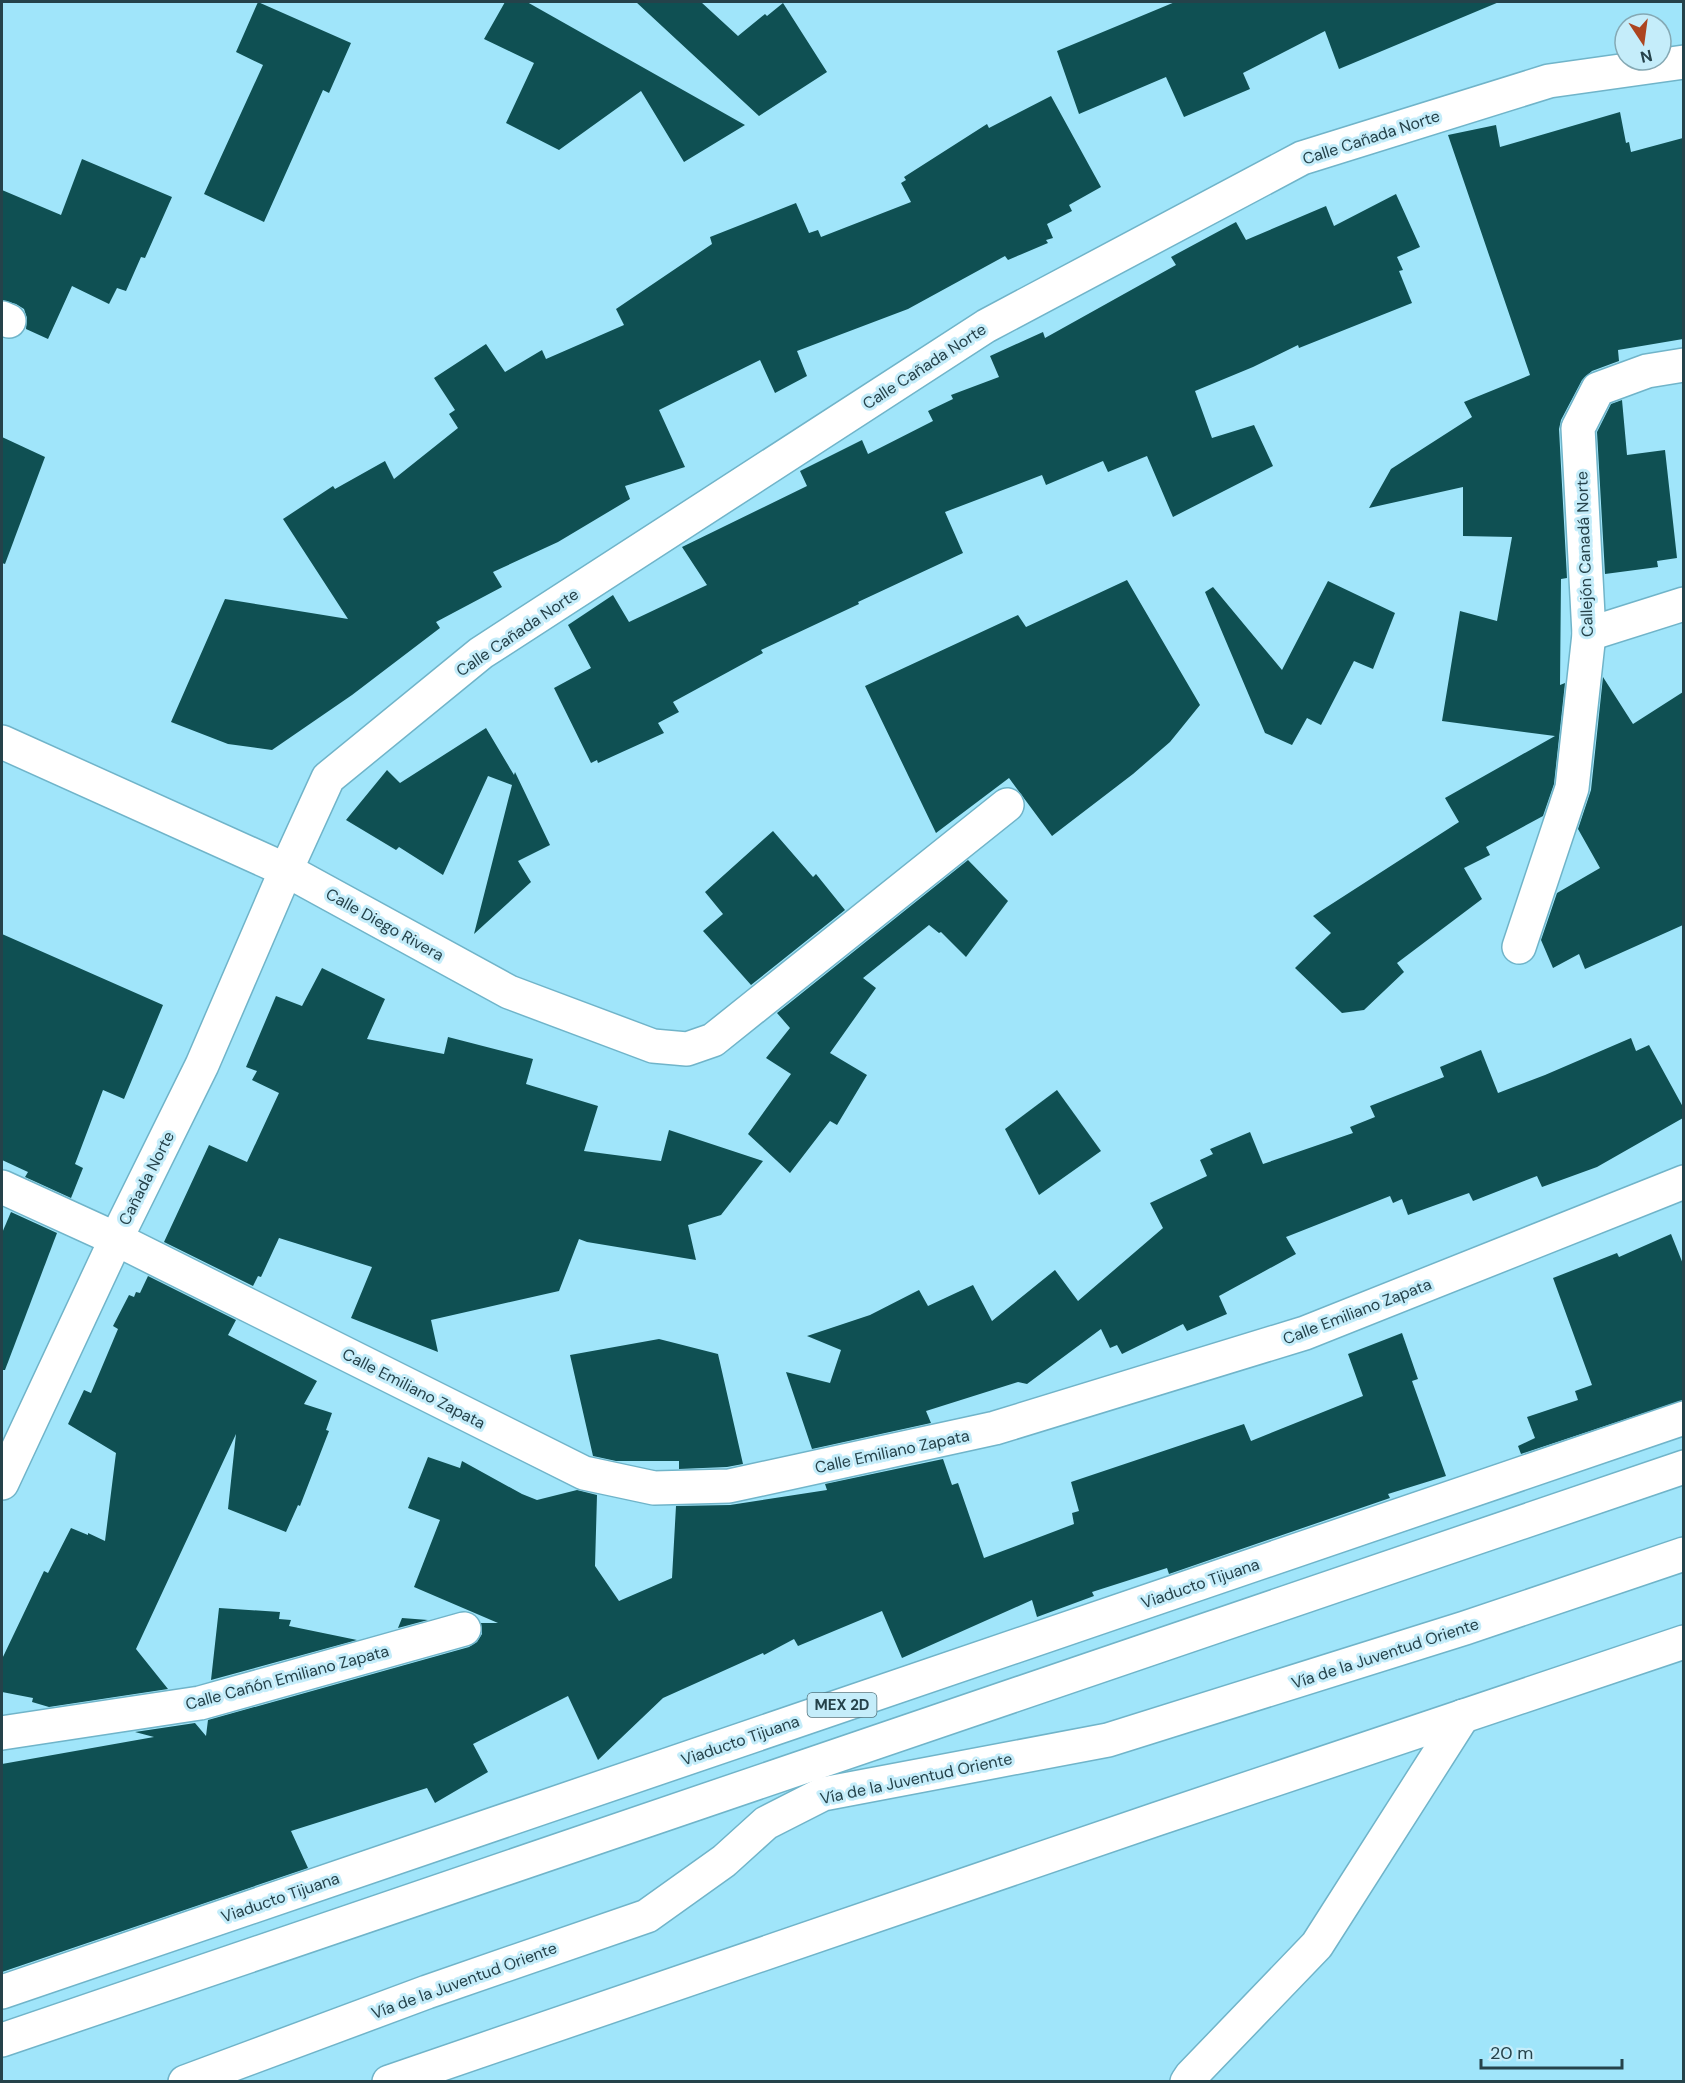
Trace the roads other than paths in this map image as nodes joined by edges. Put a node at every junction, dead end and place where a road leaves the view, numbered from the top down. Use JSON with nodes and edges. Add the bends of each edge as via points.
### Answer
{"nodes":[{"id":1,"x":1683,"y":62,"type":"edge"},
{"id":2,"x":1683,"y":365,"type":"edge"},
{"id":3,"x":1683,"y":604,"type":"edge"},
{"id":4,"x":1589,"y":634,"type":"junction"},
{"id":5,"x":2,"y":742,"type":"edge"},
{"id":6,"x":1007,"y":805,"type":"dead end"},
{"id":7,"x":286,"y":870,"type":"junction"},
{"id":8,"x":1519,"y":947,"type":"dead end"},
{"id":9,"x":1683,"y":1182,"type":"edge"},
{"id":10,"x":2,"y":1187,"type":"edge"},
{"id":11,"x":116,"y":1239,"type":"junction"},
{"id":12,"x":1683,"y":1418,"type":"edge"},
{"id":13,"x":1683,"y":1467,"type":"edge"},
{"id":14,"x":2,"y":1483,"type":"edge"},
{"id":15,"x":1683,"y":1554,"type":"edge"},
{"id":16,"x":464,"y":1629,"type":"dead end"},
{"id":17,"x":1683,"y":1642,"type":"edge"},
{"id":18,"x":1463,"y":1716,"type":"junction"},
{"id":19,"x":2,"y":1733,"type":"edge"},
{"id":20,"x":2,"y":1992,"type":"edge"},
{"id":21,"x":2,"y":2040,"type":"edge"},
{"id":22,"x":185,"y":2082,"type":"edge"},
{"id":23,"x":389,"y":2082,"type":"edge"},
{"id":24,"x":1188,"y":2082,"type":"edge"}],
"edges":[{"from":1,"to":7,"type":"main road","name":"Calle Cañada Norte","via":[[1549,81],[1302,158],[986,326],[481,653],[328,778]]},
{"from":2,"to":4,"type":"main road","name":"Callejón Canadá Norte","via":[[1647,371],[1598,389],[1578,428]]},
{"from":3,"to":4,"type":"main road"},
{"from":4,"to":8,"type":"main road","name":"Callejón Canadá Norte","via":[[1572,788]]},
{"from":5,"to":7,"type":"main road","name":"Calle Diego Rivera"},
{"from":6,"to":7,"type":"main road","name":"Calle Diego Rivera","via":[[712,1040],[687,1049],[653,1046],[509,992]]},
{"from":7,"to":11,"type":"main road","name":"Cañada Norte","via":[[202,1065]]},
{"from":9,"to":11,"type":"main road","name":"Calle Emiliano Zapata","via":[[1305,1333],[995,1428],[729,1486],[654,1488],[584,1473]]},
{"from":10,"to":11,"type":"main road","name":"Calle Emiliano Zapata"},
{"from":11,"to":14,"type":"main road","name":"Cañada Norte"},
{"from":12,"to":20,"type":"main road","name":"Viaducto Tijuana","number":"MEX 2D"},
{"from":13,"to":21,"type":"main road","number":"MEX 2D"},
{"from":15,"to":22,"type":"main road","name":"Vía de la Juventud Oriente","via":[[1465,1628],[1108,1740],[823,1794],[766,1823],[724,1861],[647,1916]]},
{"from":16,"to":19,"type":"main road","name":"Calle Cañón Emiliano Zapata","via":[[200,1703]]},
{"from":17,"to":18,"type":"main road"},
{"from":18,"to":23,"type":"main road"},
{"from":18,"to":24,"type":"main road","via":[[1317,1945]]}]}
